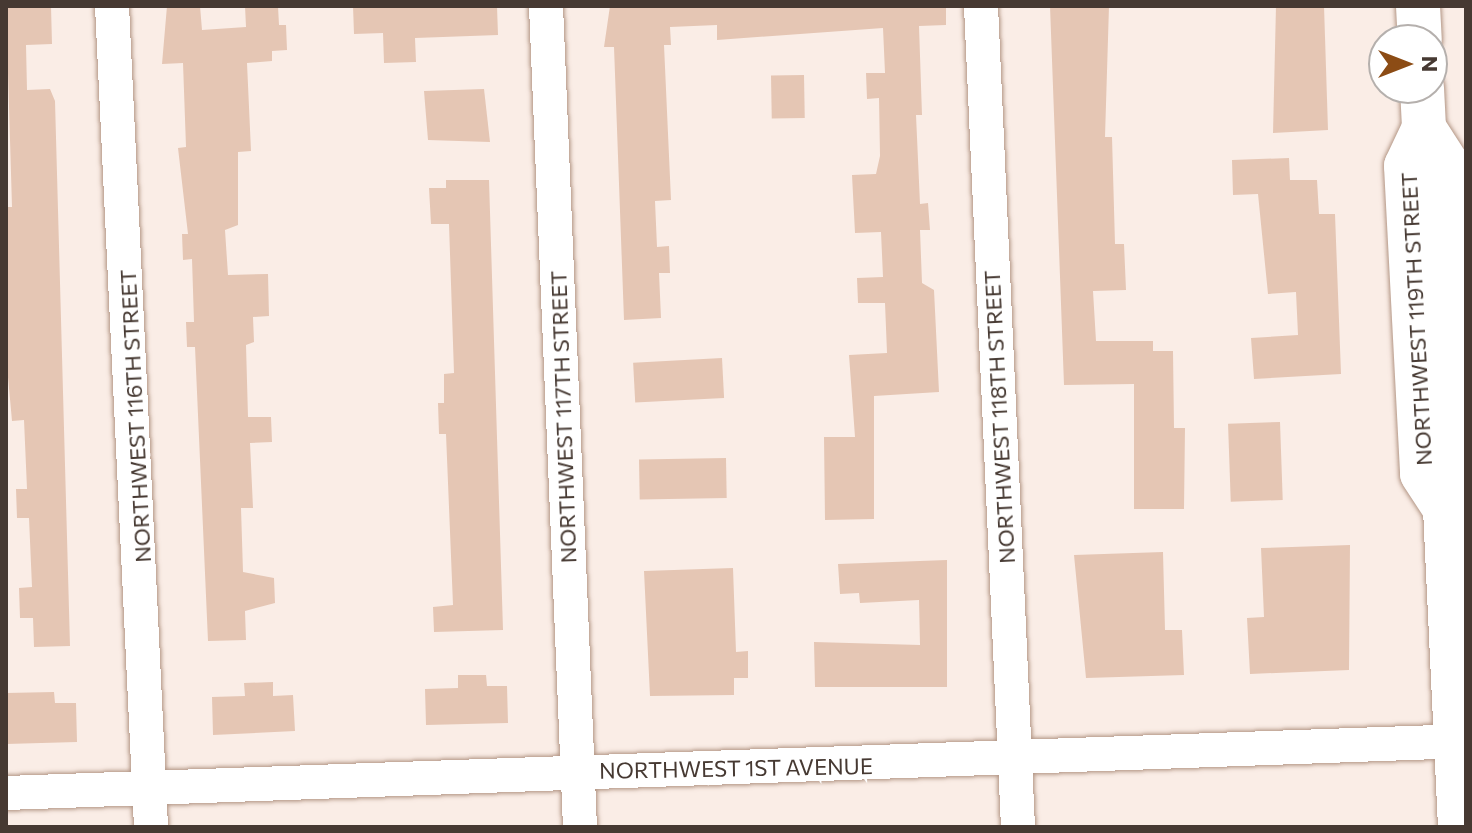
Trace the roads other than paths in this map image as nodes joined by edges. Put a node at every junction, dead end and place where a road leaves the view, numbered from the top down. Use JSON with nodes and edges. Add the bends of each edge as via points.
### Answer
{"nodes":[{"id":1,"x":112,"y":6,"type":"edge"},
{"id":2,"x":546,"y":6,"type":"edge"},
{"id":3,"x":981,"y":6,"type":"edge"},
{"id":4,"x":1423,"y":108,"type":"edge"},
{"id":5,"x":1461,"y":741,"type":"edge"},
{"id":6,"x":1014,"y":762,"type":"junction"},
{"id":7,"x":577,"y":772,"type":"junction"},
{"id":8,"x":149,"y":785,"type":"junction"},
{"id":9,"x":6,"y":793,"type":"edge"},
{"id":10,"x":151,"y":827,"type":"edge"},
{"id":11,"x":580,"y":827,"type":"edge"},
{"id":12,"x":1018,"y":827,"type":"edge"},
{"id":13,"x":1460,"y":827,"type":"edge"}],
"edges":[{"from":1,"to":8,"type":"street","name":"NORTHWEST 116TH STREET"},
{"from":2,"to":7,"type":"street","name":"NORTHWEST 117TH STREET"},
{"from":3,"to":6,"type":"street","name":"NORTHWEST 118TH STREET"},
{"from":4,"to":5,"type":"main road","name":"NORTHWEST 119TH STREET","via":[[1447,164],[1461,472],[1445,509]]},
{"from":5,"to":6,"type":"street","name":"NORTHWEST 1ST AVENUE"},
{"from":5,"to":13,"type":"main road","name":"NORTHWEST 119TH STREET"},
{"from":6,"to":7,"type":"street","name":"NORTHWEST 1ST AVENUE"},
{"from":6,"to":12,"type":"street","name":"NORTHWEST 118TH STREET"},
{"from":7,"to":8,"type":"street","name":"NORTHWEST 1ST AVENUE"},
{"from":7,"to":11,"type":"street","name":"NORTHWEST 117TH STREET"},
{"from":8,"to":9,"type":"street","name":"NORTHWEST 1ST AVENUE"},
{"from":8,"to":10,"type":"street","name":"NORTHWEST 116TH STREET"}]}
